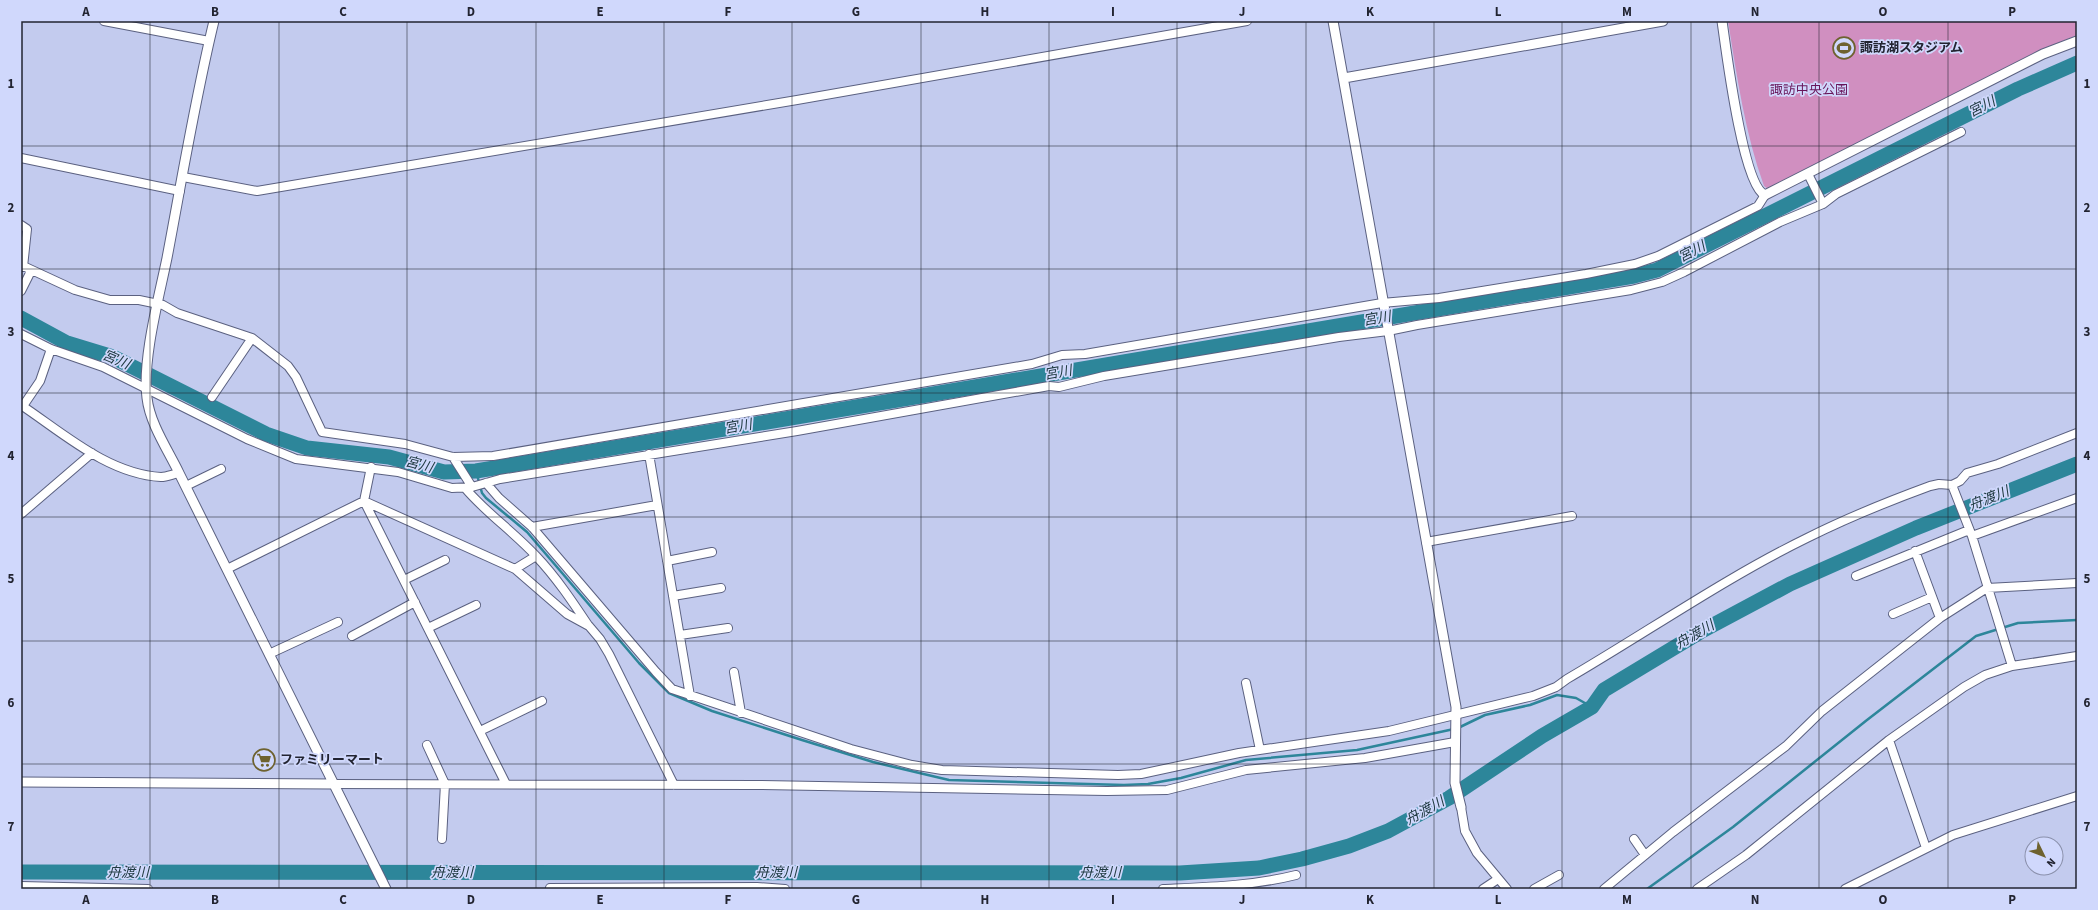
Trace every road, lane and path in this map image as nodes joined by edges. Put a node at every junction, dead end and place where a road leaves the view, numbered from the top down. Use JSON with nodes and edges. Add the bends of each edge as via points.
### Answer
{"nodes":[{"id":1,"x":104,"y":21,"type":"edge"},
{"id":2,"x":214,"y":21,"type":"edge"},
{"id":3,"x":1247,"y":21,"type":"edge"},
{"id":4,"x":1333,"y":21,"type":"edge"},
{"id":5,"x":1663,"y":21,"type":"edge"},
{"id":6,"x":1722,"y":21,"type":"edge"},
{"id":7,"x":209,"y":41,"type":"junction"},
{"id":8,"x":2077,"y":41,"type":"edge"},
{"id":9,"x":1344,"y":78,"type":"junction"},
{"id":10,"x":1961,"y":132,"type":"dead end"},
{"id":11,"x":21,"y":158,"type":"edge"},
{"id":12,"x":182,"y":177,"type":"junction"},
{"id":13,"x":1810,"y":177,"type":"junction"},
{"id":14,"x":180,"y":191,"type":"junction"},
{"id":15,"x":1765,"y":195,"type":"junction"},
{"id":16,"x":1822,"y":202,"type":"junction"},
{"id":17,"x":21,"y":225,"type":"edge"},
{"id":18,"x":22,"y":266,"type":"edge"},
{"id":19,"x":31,"y":271,"type":"junction"},
{"id":20,"x":21,"y":291,"type":"edge"},
{"id":21,"x":158,"y":304,"type":"junction"},
{"id":22,"x":1383,"y":306,"type":"junction"},
{"id":23,"x":1387,"y":330,"type":"junction"},
{"id":24,"x":21,"y":334,"type":"edge"},
{"id":25,"x":252,"y":338,"type":"junction"},
{"id":26,"x":51,"y":349,"type":"junction"},
{"id":27,"x":146,"y":387,"type":"junction"},
{"id":28,"x":212,"y":397,"type":"dead end"},
{"id":29,"x":22,"y":405,"type":"edge"},
{"id":30,"x":2077,"y":433,"type":"edge"},
{"id":31,"x":92,"y":452,"type":"junction"},
{"id":32,"x":649,"y":454,"type":"junction"},
{"id":33,"x":455,"y":459,"type":"junction"},
{"id":34,"x":371,"y":467,"type":"junction"},
{"id":35,"x":221,"y":469,"type":"dead end"},
{"id":36,"x":179,"y":473,"type":"junction"},
{"id":37,"x":486,"y":483,"type":"junction"},
{"id":38,"x":186,"y":486,"type":"junction"},
{"id":39,"x":469,"y":486,"type":"junction"},
{"id":40,"x":1953,"y":488,"type":"junction"},
{"id":41,"x":2077,"y":498,"type":"edge"},
{"id":42,"x":364,"y":501,"type":"junction"},
{"id":43,"x":657,"y":505,"type":"junction"},
{"id":44,"x":21,"y":514,"type":"edge"},
{"id":45,"x":1572,"y":516,"type":"dead end"},
{"id":46,"x":532,"y":527,"type":"junction"},
{"id":47,"x":1969,"y":530,"type":"junction"},
{"id":48,"x":1426,"y":542,"type":"junction"},
{"id":49,"x":1915,"y":551,"type":"junction"},
{"id":50,"x":712,"y":552,"type":"dead end"},
{"id":51,"x":536,"y":556,"type":"junction"},
{"id":52,"x":445,"y":560,"type":"dead end"},
{"id":53,"x":667,"y":561,"type":"junction"},
{"id":54,"x":227,"y":569,"type":"junction"},
{"id":55,"x":514,"y":569,"type":"junction"},
{"id":56,"x":1856,"y":576,"type":"dead end"},
{"id":57,"x":404,"y":580,"type":"junction"},
{"id":58,"x":2077,"y":583,"type":"edge"},
{"id":59,"x":721,"y":588,"type":"dead end"},
{"id":60,"x":1988,"y":588,"type":"junction"},
{"id":61,"x":673,"y":596,"type":"junction"},
{"id":62,"x":1932,"y":597,"type":"junction"},
{"id":63,"x":415,"y":602,"type":"junction"},
{"id":64,"x":476,"y":605,"type":"dead end"},
{"id":65,"x":1893,"y":614,"type":"dead end"},
{"id":66,"x":1940,"y":618,"type":"junction"},
{"id":67,"x":338,"y":622,"type":"dead end"},
{"id":68,"x":589,"y":626,"type":"junction"},
{"id":69,"x":428,"y":628,"type":"junction"},
{"id":70,"x":728,"y":628,"type":"dead end"},
{"id":71,"x":680,"y":635,"type":"junction"},
{"id":72,"x":352,"y":636,"type":"dead end"},
{"id":73,"x":269,"y":654,"type":"junction"},
{"id":74,"x":2077,"y":656,"type":"edge"},
{"id":75,"x":2012,"y":666,"type":"junction"},
{"id":76,"x":734,"y":672,"type":"dead end"},
{"id":77,"x":1246,"y":683,"type":"dead end"},
{"id":78,"x":690,"y":696,"type":"junction"},
{"id":79,"x":542,"y":701,"type":"dead end"},
{"id":80,"x":740,"y":713,"type":"junction"},
{"id":81,"x":1456,"y":715,"type":"junction"},
{"id":82,"x":480,"y":731,"type":"junction"},
{"id":83,"x":1889,"y":740,"type":"junction"},
{"id":84,"x":1455,"y":742,"type":"junction"},
{"id":85,"x":427,"y":745,"type":"dead end"},
{"id":86,"x":1260,"y":750,"type":"junction"},
{"id":87,"x":21,"y":782,"type":"edge"},
{"id":88,"x":333,"y":784,"type":"junction"},
{"id":89,"x":445,"y":784,"type":"junction"},
{"id":90,"x":506,"y":784,"type":"junction"},
{"id":91,"x":674,"y":785,"type":"junction"},
{"id":92,"x":2077,"y":796,"type":"edge"},
{"id":93,"x":1460,"y":807,"type":"joint"},
{"id":94,"x":442,"y":838,"type":"dead end"},
{"id":95,"x":1634,"y":839,"type":"dead end"},
{"id":96,"x":1926,"y":848,"type":"junction"},
{"id":97,"x":1645,"y":855,"type":"junction"},
{"id":98,"x":1296,"y":875,"type":"dead end"},
{"id":99,"x":1560,"y":875,"type":"dead end"},
{"id":100,"x":1498,"y":879,"type":"junction"},
{"id":101,"x":21,"y":886,"type":"edge"},
{"id":102,"x":386,"y":887,"type":"edge"},
{"id":103,"x":550,"y":888,"type":"dead end"},
{"id":104,"x":140,"y":889,"type":"edge"},
{"id":105,"x":148,"y":889,"type":"edge"},
{"id":106,"x":785,"y":889,"type":"edge"},
{"id":107,"x":1163,"y":889,"type":"edge"},
{"id":108,"x":1483,"y":889,"type":"edge"},
{"id":109,"x":1507,"y":889,"type":"edge"},
{"id":110,"x":1534,"y":889,"type":"edge"},
{"id":111,"x":1604,"y":889,"type":"edge"},
{"id":112,"x":1697,"y":889,"type":"edge"},
{"id":113,"x":1846,"y":889,"type":"edge"}],
"edges":[{"from":1,"to":7,"type":"street"},
{"from":2,"to":7,"type":"street"},
{"from":3,"to":12,"type":"street","via":[[257,191]]},
{"from":4,"to":9,"type":"street"},
{"from":5,"to":9,"type":"street"},
{"from":6,"to":15,"type":"street","via":[[1745,153],[1758,190]]},
{"from":7,"to":12,"type":"street"},
{"from":8,"to":13,"type":"street","via":[[2043,54]]},
{"from":9,"to":22,"type":"street"},
{"from":10,"to":16,"type":"street"},
{"from":11,"to":14,"type":"street"},
{"from":12,"to":14,"type":"street"},
{"from":13,"to":15,"type":"street"},
{"from":13,"to":16,"type":"street"},
{"from":14,"to":21,"type":"street"},
{"from":15,"to":22,"type":"street","via":[[1758,206],[1658,256],[1635,264]]},
{"from":16,"to":23,"type":"street","via":[[1662,282],[1623,291]]},
{"from":17,"to":18,"type":"street","via":[[27,229]]},
{"from":18,"to":19,"type":"street"},
{"from":19,"to":20,"type":"street"},
{"from":19,"to":21,"type":"street","via":[[75,290],[110,300],[138,300]]},
{"from":21,"to":25,"type":"street","via":[[177,313]]},
{"from":21,"to":27,"type":"street"},
{"from":22,"to":23,"type":"street"},
{"from":22,"to":33,"type":"street","via":[[1085,354],[1062,355],[1032,364],[493,456]]},
{"from":23,"to":32,"type":"street"},
{"from":23,"to":48,"type":"street"},
{"from":24,"to":26,"type":"street"},
{"from":25,"to":28,"type":"street"},
{"from":25,"to":33,"type":"street","via":[[288,366],[296,377],[322,432],[405,444]]},
{"from":26,"to":27,"type":"street","via":[[103,367]]},
{"from":26,"to":29,"type":"street","via":[[40,381]]},
{"from":27,"to":34,"type":"street","via":[[247,439],[296,459]]},
{"from":27,"to":36,"type":"street","via":[[147,401],[154,420]]},
{"from":29,"to":31,"type":"street"},
{"from":30,"to":40,"type":"street","via":[[1998,464],[1967,473]]},
{"from":31,"to":36,"type":"street","via":[[119,468],[134,473],[163,477]]},
{"from":31,"to":44,"type":"street"},
{"from":32,"to":37,"type":"street"},
{"from":32,"to":43,"type":"street"},
{"from":33,"to":39,"type":"street"},
{"from":34,"to":39,"type":"street","via":[[426,479],[452,488]]},
{"from":34,"to":42,"type":"street"},
{"from":35,"to":38,"type":"street"},
{"from":36,"to":38,"type":"street"},
{"from":37,"to":39,"type":"street"},
{"from":37,"to":46,"type":"street","via":[[498,498]]},
{"from":38,"to":54,"type":"street"},
{"from":39,"to":51,"type":"street","via":[[478,504]]},
{"from":40,"to":47,"type":"street"},
{"from":40,"to":81,"type":"street","via":[[1939,484],[1930,486],[1876,506],[1807,538],[1735,578],[1556,687],[1533,696]]},
{"from":41,"to":47,"type":"street"},
{"from":42,"to":54,"type":"street"},
{"from":42,"to":55,"type":"street"},
{"from":42,"to":57,"type":"street"},
{"from":43,"to":46,"type":"street"},
{"from":43,"to":53,"type":"street"},
{"from":45,"to":48,"type":"street"},
{"from":46,"to":78,"type":"street","via":[[656,672],[672,689]]},
{"from":47,"to":49,"type":"street"},
{"from":47,"to":60,"type":"street"},
{"from":48,"to":81,"type":"street"},
{"from":49,"to":56,"type":"street"},
{"from":49,"to":62,"type":"street"},
{"from":50,"to":53,"type":"street"},
{"from":51,"to":55,"type":"street"},
{"from":51,"to":68,"type":"street","via":[[566,591]]},
{"from":52,"to":57,"type":"street"},
{"from":53,"to":61,"type":"street"},
{"from":54,"to":73,"type":"street"},
{"from":55,"to":68,"type":"street","via":[[567,614]]},
{"from":57,"to":63,"type":"street"},
{"from":58,"to":60,"type":"street"},
{"from":59,"to":61,"type":"street"},
{"from":60,"to":66,"type":"street"},
{"from":60,"to":75,"type":"street"},
{"from":61,"to":71,"type":"street"},
{"from":62,"to":65,"type":"street"},
{"from":62,"to":66,"type":"street"},
{"from":63,"to":69,"type":"street"},
{"from":63,"to":72,"type":"street"},
{"from":64,"to":69,"type":"street"},
{"from":66,"to":97,"type":"street","via":[[1822,711],[1786,746]]},
{"from":67,"to":73,"type":"street"},
{"from":68,"to":91,"type":"street","via":[[609,654]]},
{"from":69,"to":82,"type":"street"},
{"from":70,"to":71,"type":"street"},
{"from":71,"to":78,"type":"street"},
{"from":73,"to":88,"type":"street"},
{"from":74,"to":75,"type":"street"},
{"from":75,"to":83,"type":"street","via":[[1985,675],[1964,687]]},
{"from":76,"to":80,"type":"street"},
{"from":77,"to":86,"type":"street"},
{"from":78,"to":80,"type":"street"},
{"from":79,"to":82,"type":"street"},
{"from":80,"to":86,"type":"street","via":[[851,749],[942,770],[1141,774]]},
{"from":81,"to":84,"type":"street"},
{"from":81,"to":86,"type":"street","via":[[1355,737]]},
{"from":82,"to":90,"type":"street"},
{"from":83,"to":96,"type":"street"},
{"from":83,"to":112,"type":"street","via":[[1752,850]]},
{"from":84,"to":91,"type":"street","via":[[1365,758],[1246,770],[1167,790]]},
{"from":84,"to":93,"type":"street","via":[[1455,783]]},
{"from":85,"to":89,"type":"street"},
{"from":87,"to":88,"type":"street"},
{"from":88,"to":89,"type":"street"},
{"from":88,"to":102,"type":"street"},
{"from":89,"to":90,"type":"street"},
{"from":89,"to":94,"type":"street"},
{"from":90,"to":91,"type":"street"},
{"from":92,"to":96,"type":"street","via":[[1953,835]]},
{"from":93,"to":100,"type":"street","via":[[1465,831],[1477,853]]},
{"from":95,"to":97,"type":"street"},
{"from":96,"to":113,"type":"street"},
{"from":97,"to":111,"type":"street"},
{"from":98,"to":107,"type":"street","via":[[1224,886]]},
{"from":99,"to":110,"type":"street"},
{"from":100,"to":108,"type":"street"},
{"from":100,"to":109,"type":"street"},
{"from":101,"to":104,"type":"street"},
{"from":103,"to":106,"type":"street"},
{"from":104,"to":105,"type":"street"}]}
